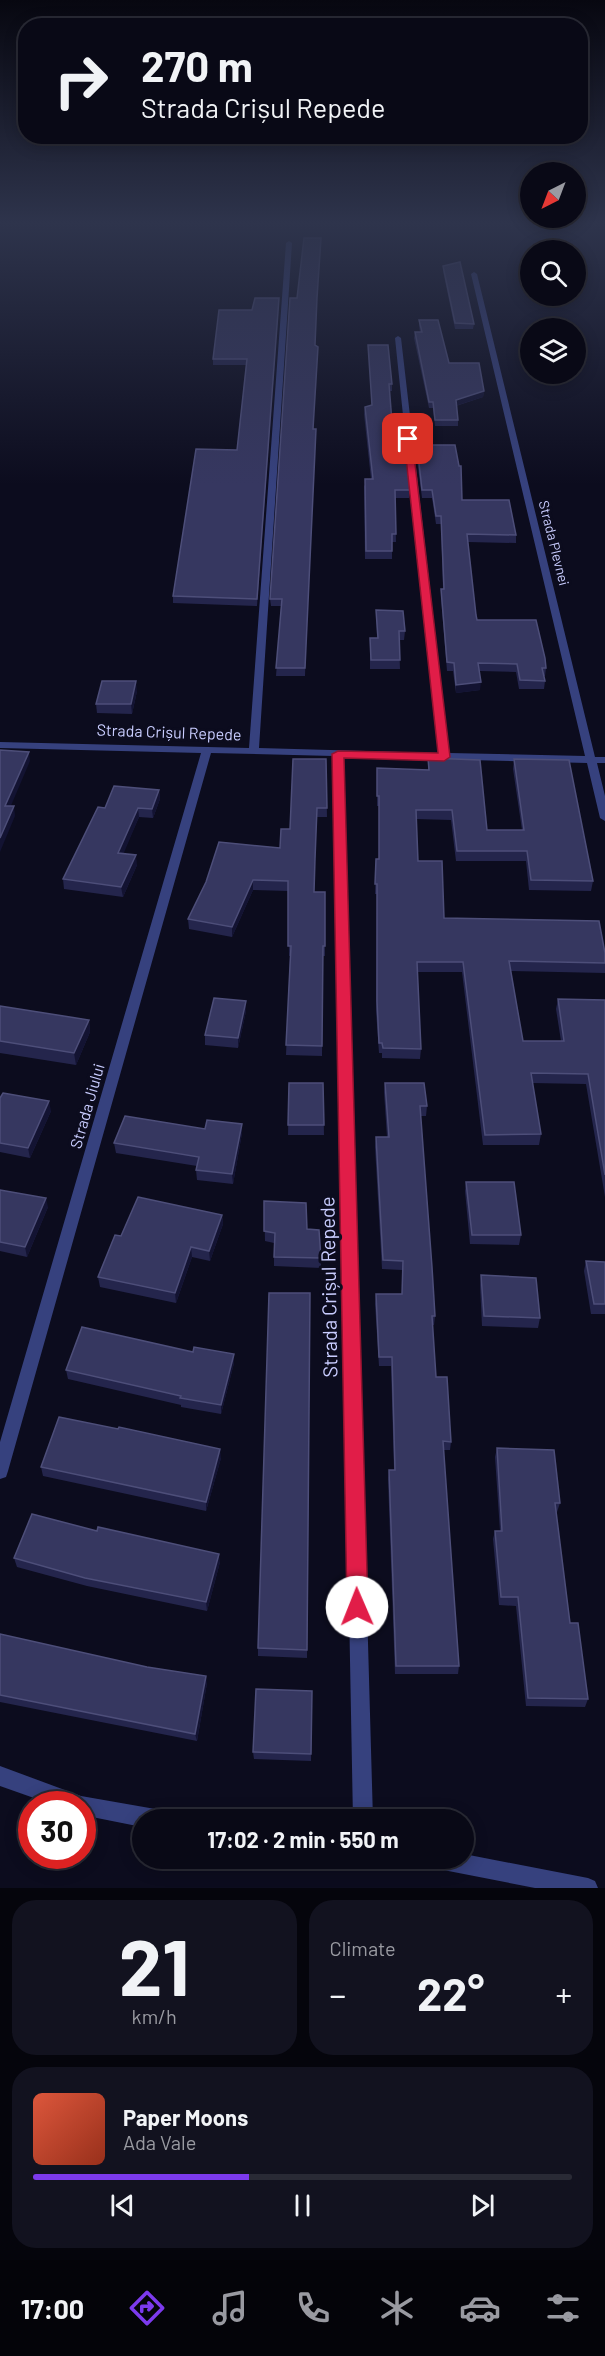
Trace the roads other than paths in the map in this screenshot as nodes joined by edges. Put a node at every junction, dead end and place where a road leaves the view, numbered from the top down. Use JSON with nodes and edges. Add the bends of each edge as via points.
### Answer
{"nodes":[{"id":1,"x":284,"y":309,"type":"edge"},
{"id":2,"x":482,"y":309,"type":"edge"},
{"id":3,"x":398,"y":338,"type":"dead end"},
{"id":4,"x":0,"y":745,"type":"edge"},
{"id":5,"x":207,"y":751,"type":"junction"},
{"id":6,"x":254,"y":752,"type":"junction"},
{"id":7,"x":338,"y":754,"type":"junction"},
{"id":8,"x":444,"y":757,"type":"junction"},
{"id":9,"x":591,"y":760,"type":"junction"},
{"id":10,"x":605,"y":760,"type":"edge"},
{"id":11,"x":605,"y":818,"type":"edge"},
{"id":12,"x":0,"y":1471,"type":"edge"},
{"id":13,"x":0,"y":1776,"type":"edge"},
{"id":14,"x":41,"y":1791,"type":"edge"},
{"id":15,"x":96,"y":1808,"type":"edge"},
{"id":16,"x":363,"y":1809,"type":"edge"},
{"id":17,"x":132,"y":1814,"type":"edge"},
{"id":18,"x":474,"y":1866,"type":"edge"},
{"id":19,"x":588,"y":1888,"type":"edge"}],
"edges":[{"from":1,"to":6,"type":"street"},
{"from":2,"to":9,"type":"street","name":"Strada Plevnei"},
{"from":3,"to":8,"type":"street"},
{"from":4,"to":5,"type":"street","name":"Strada Crișul Repede"},
{"from":5,"to":6,"type":"street","name":"Strada Crișul Repede"},
{"from":5,"to":12,"type":"street","name":"Strada Jiului"},
{"from":6,"to":7,"type":"street","name":"Strada Crișul Repede"},
{"from":7,"to":8,"type":"street","name":"Strada Crișul Repede"},
{"from":7,"to":16,"type":"street","name":"Strada Crișul Repede"},
{"from":8,"to":9,"type":"street","name":"Strada Crișul Repede"},
{"from":9,"to":10,"type":"street","name":"Strada Crișul Repede"},
{"from":9,"to":11,"type":"street","name":"Strada Plevnei"},
{"from":13,"to":14,"type":"street"},
{"from":15,"to":17,"type":"street"},
{"from":18,"to":19,"type":"street"}]}
